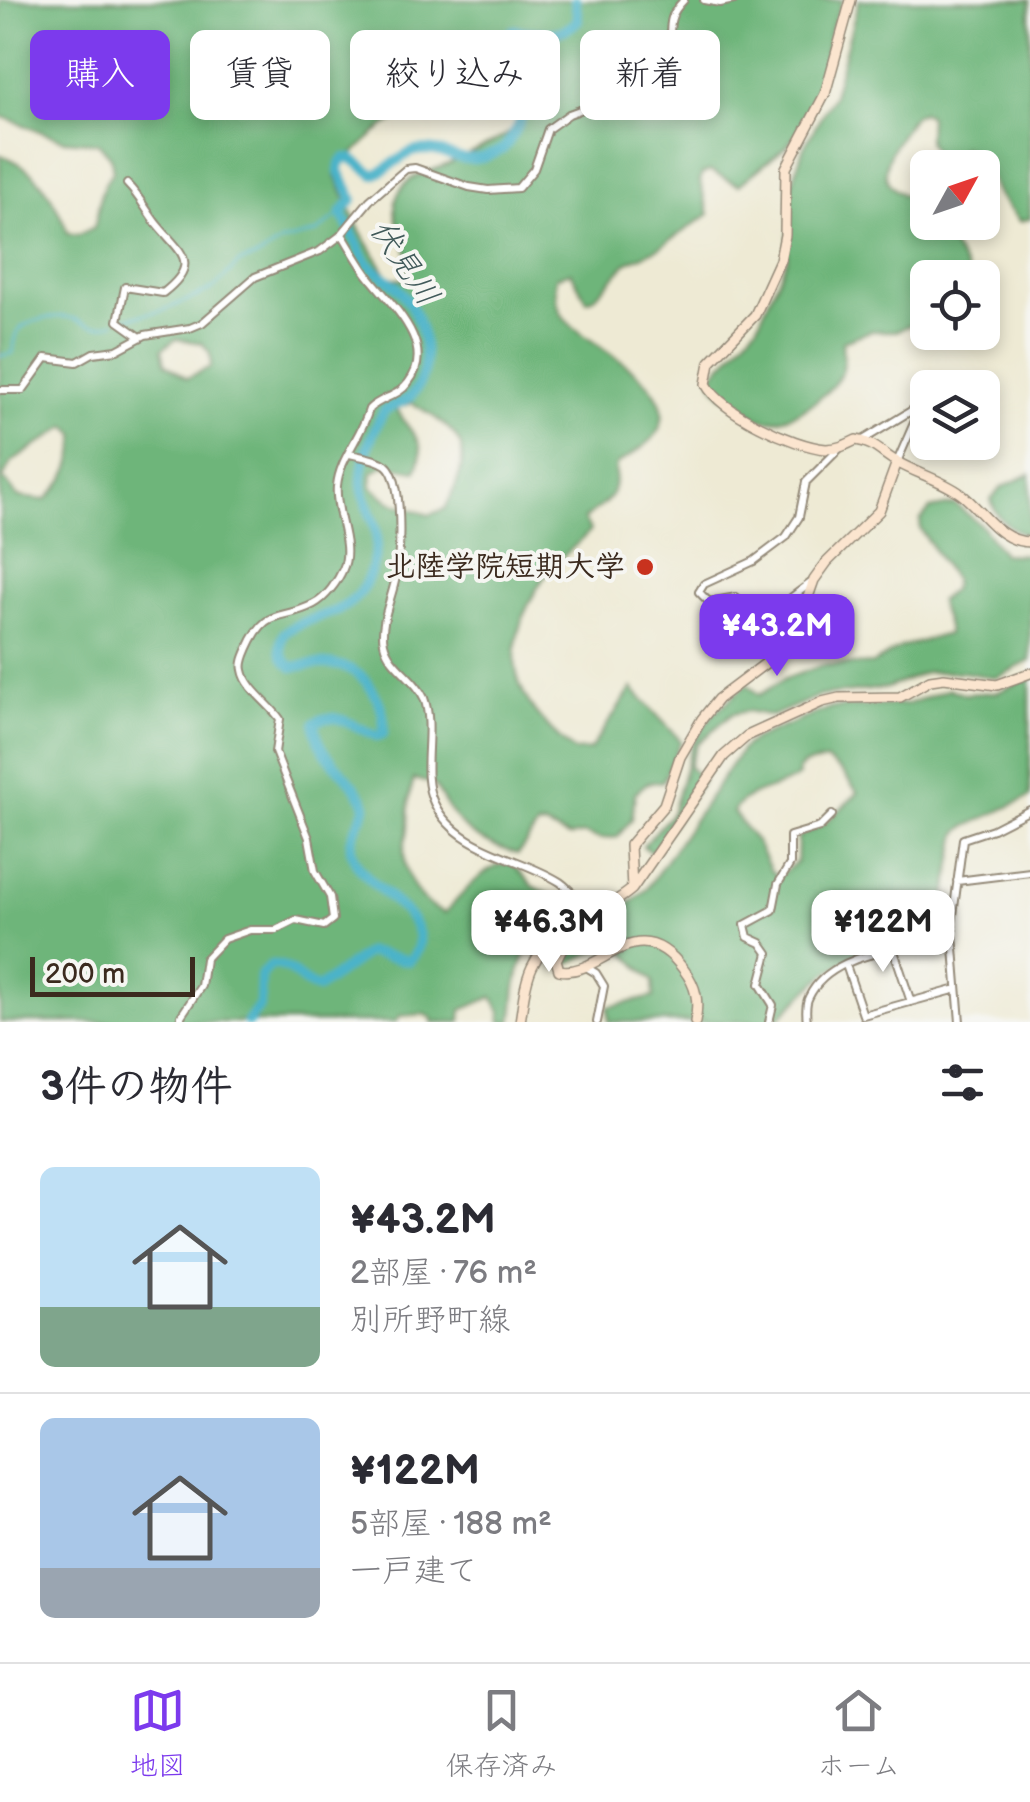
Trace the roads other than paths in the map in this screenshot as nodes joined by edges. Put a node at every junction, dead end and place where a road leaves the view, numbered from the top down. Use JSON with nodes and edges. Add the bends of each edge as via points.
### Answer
{"nodes":[{"id":1,"x":684,"y":0,"type":"edge"},
{"id":2,"x":704,"y":0,"type":"edge"},
{"id":3,"x":734,"y":0,"type":"edge"},
{"id":4,"x":851,"y":0,"type":"edge"},
{"id":5,"x":127,"y":184,"type":"dead end"},
{"id":6,"x":342,"y":234,"type":"junction"},
{"id":7,"x":140,"y":337,"type":"junction"},
{"id":8,"x":0,"y":390,"type":"edge"},
{"id":9,"x":910,"y":411,"type":"edge"},
{"id":10,"x":910,"y":430,"type":"edge"},
{"id":11,"x":862,"y":440,"type":"junction"},
{"id":12,"x":840,"y":448,"type":"junction"},
{"id":13,"x":353,"y":455,"type":"junction"},
{"id":14,"x":897,"y":462,"type":"junction"},
{"id":15,"x":1030,"y":542,"type":"edge"},
{"id":16,"x":814,"y":580,"type":"junction"},
{"id":17,"x":1030,"y":672,"type":"edge"},
{"id":18,"x":1030,"y":810,"type":"edge"},
{"id":19,"x":832,"y":816,"type":"dead end"},
{"id":20,"x":1030,"y":872,"type":"edge"},
{"id":21,"x":957,"y":881,"type":"junction"},
{"id":22,"x":632,"y":889,"type":"junction"},
{"id":23,"x":591,"y":916,"type":"junction"},
{"id":24,"x":573,"y":924,"type":"junction"},
{"id":25,"x":846,"y":965,"type":"junction"},
{"id":26,"x":586,"y":967,"type":"junction"},
{"id":27,"x":957,"y":989,"type":"junction"},
{"id":28,"x":911,"y":1002,"type":"junction"},
{"id":29,"x":181,"y":1022,"type":"edge"},
{"id":30,"x":520,"y":1022,"type":"edge"},
{"id":31,"x":597,"y":1022,"type":"edge"},
{"id":32,"x":695,"y":1022,"type":"edge"},
{"id":33,"x":769,"y":1022,"type":"edge"},
{"id":34,"x":807,"y":1022,"type":"edge"},
{"id":35,"x":960,"y":1022,"type":"edge"}],
"edges":[{"from":1,"to":6,"type":"street","via":[[670,19],[667,58],[548,129],[534,169],[518,188],[488,190],[406,169]]},
{"from":2,"to":3,"type":"street"},
{"from":4,"to":12,"type":"street","via":[[824,94],[786,168],[780,260],[755,315],[710,362],[705,379],[712,394],[756,425],[809,446]]},
{"from":5,"to":7,"type":"street","via":[[186,260],[163,294],[125,287],[118,320]]},
{"from":6,"to":7,"type":"street","via":[[320,251],[255,277],[202,323]]},
{"from":6,"to":13,"type":"street","via":[[404,317],[416,356],[408,384],[369,409]]},
{"from":7,"to":8,"type":"street","via":[[76,362],[46,358],[28,387]]},
{"from":9,"to":11,"type":"street"},
{"from":10,"to":14,"type":"street"},
{"from":11,"to":12,"type":"street"},
{"from":11,"to":14,"type":"street"},
{"from":12,"to":16,"type":"street","via":[[806,482],[786,537],[699,592],[709,602],[736,597],[770,626]]},
{"from":13,"to":23,"type":"street","via":[[379,462],[392,474],[396,576],[383,642],[424,699],[431,798],[457,832],[557,880]]},
{"from":13,"to":29,"type":"street","via":[[336,490],[346,550],[342,572],[314,604],[258,628],[242,670],[280,718],[275,752],[310,838],[333,920],[324,926],[296,920],[224,939],[205,959],[202,986]]},
{"from":14,"to":15,"type":"street","via":[[962,495],[1012,539]]},
{"from":14,"to":16,"type":"street","via":[[873,520]]},
{"from":16,"to":22,"type":"street","via":[[778,654],[702,719],[664,805],[630,845]]},
{"from":17,"to":22,"type":"street","via":[[997,685],[944,678],[900,697],[839,698],[747,736],[724,756]]},
{"from":18,"to":21,"type":"street","via":[[963,839]]},
{"from":19,"to":33,"type":"street","via":[[790,836],[790,864],[773,910],[745,925],[768,953],[760,984],[773,1005]]},
{"from":20,"to":21,"type":"street"},
{"from":21,"to":27,"type":"street"},
{"from":22,"to":23,"type":"street"},
{"from":23,"to":24,"type":"street"},
{"from":24,"to":26,"type":"street","via":[[556,964],[566,972]]},
{"from":24,"to":30,"type":"street","via":[[533,963]]},
{"from":25,"to":28,"type":"street","via":[[863,1015]]},
{"from":25,"to":28,"type":"street","via":[[865,954],[894,951]]},
{"from":25,"to":34,"type":"street","via":[[809,997]]},
{"from":26,"to":31,"type":"street","via":[[604,986]]},
{"from":26,"to":32,"type":"street","via":[[617,947],[659,947],[690,978],[698,998]]},
{"from":27,"to":28,"type":"street"},
{"from":27,"to":35,"type":"street"}]}
